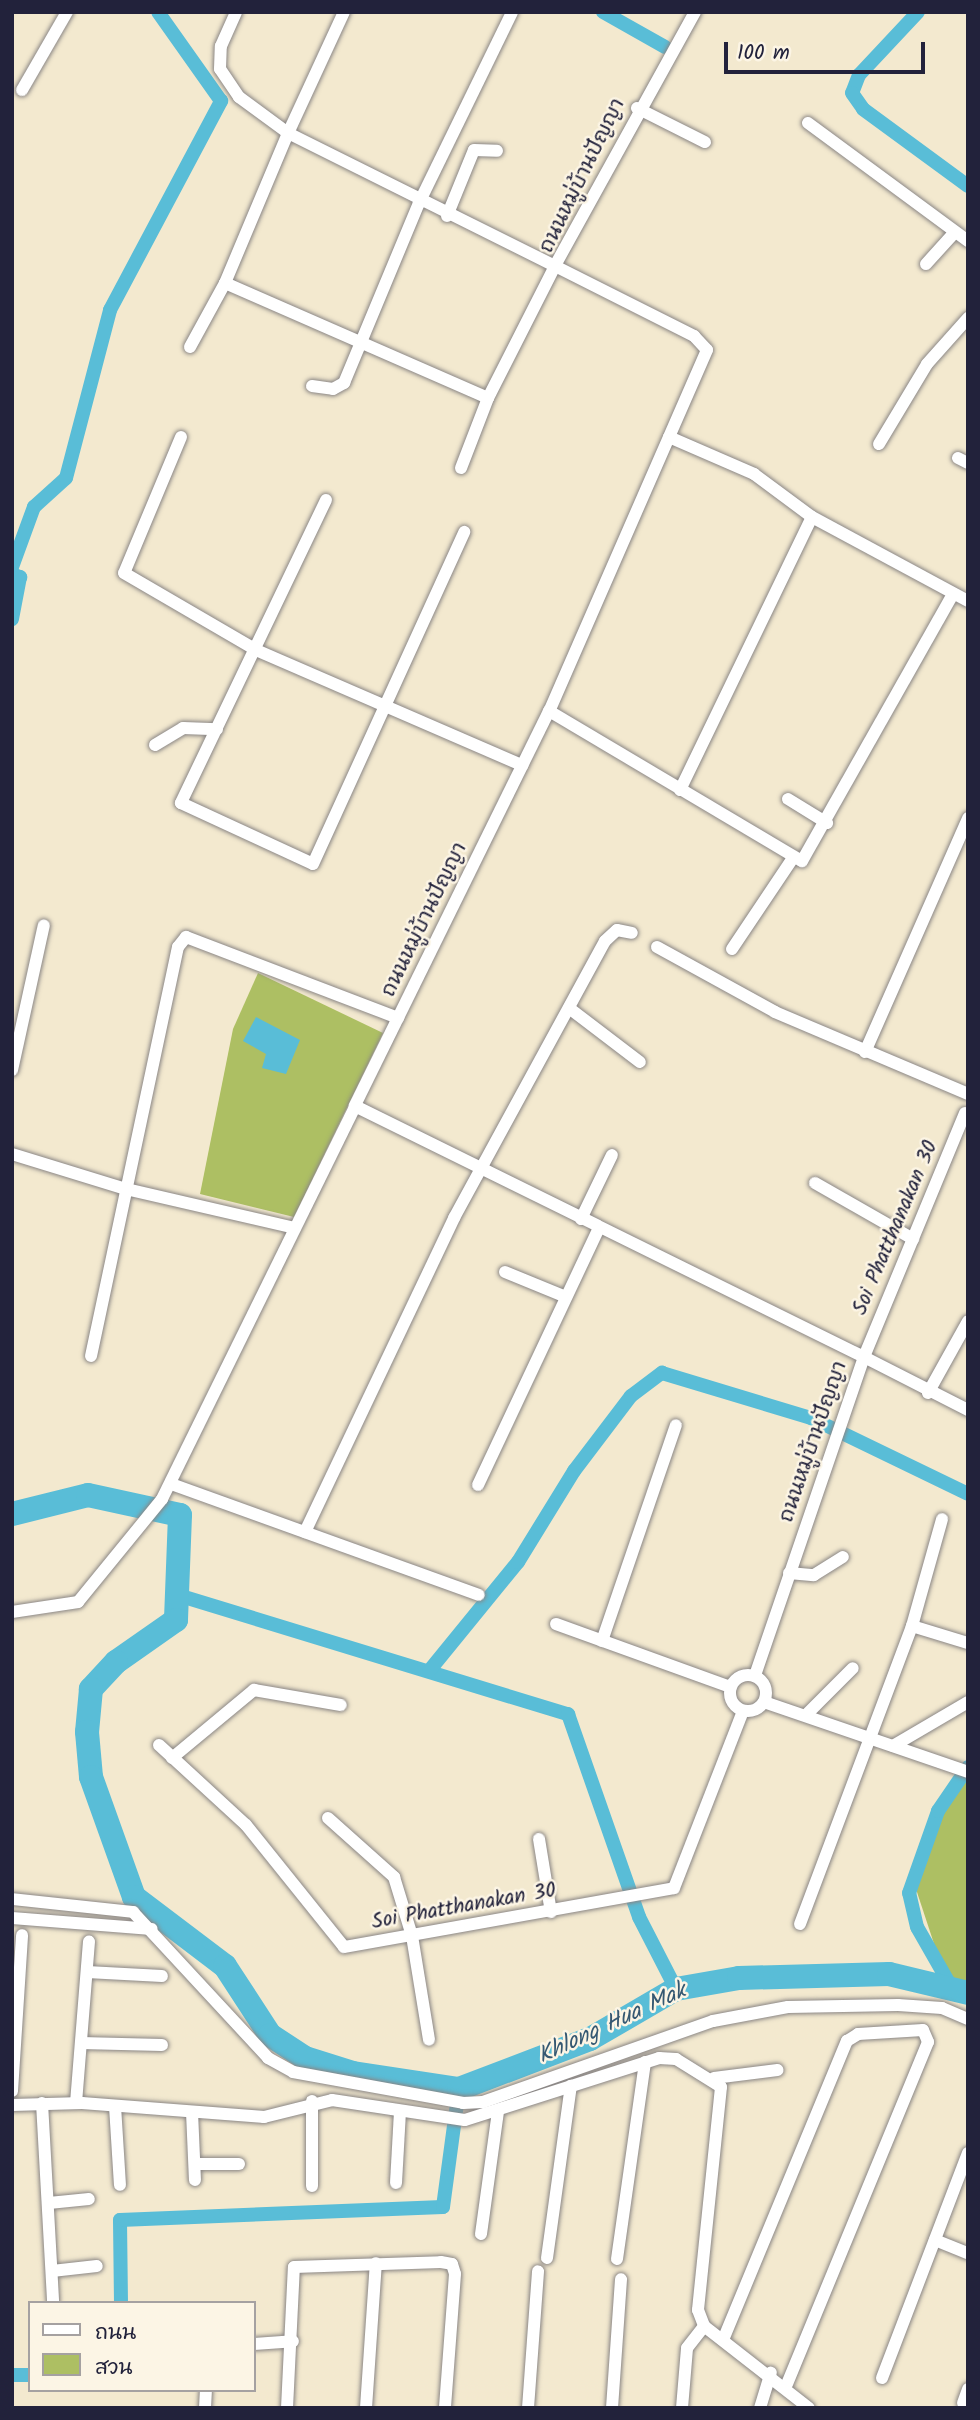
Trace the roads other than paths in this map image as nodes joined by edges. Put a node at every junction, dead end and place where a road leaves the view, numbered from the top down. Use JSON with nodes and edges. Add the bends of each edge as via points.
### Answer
{"nodes":[{"id":1,"x":67,"y":12,"type":"edge"},
{"id":2,"x":236,"y":12,"type":"edge"},
{"id":3,"x":344,"y":12,"type":"edge"},
{"id":4,"x":512,"y":12,"type":"edge"},
{"id":5,"x":695,"y":12,"type":"edge"},
{"id":6,"x":22,"y":90,"type":"dead end"},
{"id":7,"x":637,"y":108,"type":"junction"},
{"id":8,"x":808,"y":123,"type":"dead end"},
{"id":9,"x":288,"y":133,"type":"junction"},
{"id":10,"x":705,"y":142,"type":"dead end"},
{"id":11,"x":497,"y":151,"type":"dead end"},
{"id":12,"x":419,"y":203,"type":"junction"},
{"id":13,"x":447,"y":216,"type":"junction"},
{"id":14,"x":955,"y":232,"type":"junction"},
{"id":15,"x":968,"y":242,"type":"edge"},
{"id":16,"x":926,"y":264,"type":"dead end"},
{"id":17,"x":555,"y":265,"type":"junction"},
{"id":18,"x":225,"y":283,"type":"junction"},
{"id":19,"x":968,"y":318,"type":"edge"},
{"id":20,"x":357,"y":341,"type":"junction"},
{"id":21,"x":190,"y":347,"type":"dead end"},
{"id":22,"x":312,"y":386,"type":"dead end"},
{"id":23,"x":488,"y":398,"type":"junction"},
{"id":24,"x":181,"y":437,"type":"dead end"},
{"id":25,"x":669,"y":437,"type":"junction"},
{"id":26,"x":879,"y":444,"type":"dead end"},
{"id":27,"x":461,"y":468,"type":"dead end"},
{"id":28,"x":327,"y":500,"type":"dead end"},
{"id":29,"x":812,"y":517,"type":"junction"},
{"id":30,"x":464,"y":532,"type":"dead end"},
{"id":31,"x":953,"y":594,"type":"junction"},
{"id":32,"x":968,"y":601,"type":"edge"},
{"id":33,"x":258,"y":651,"type":"junction"},
{"id":34,"x":384,"y":706,"type":"junction"},
{"id":35,"x":549,"y":711,"type":"junction"},
{"id":36,"x":217,"y":729,"type":"junction"},
{"id":37,"x":155,"y":745,"type":"dead end"},
{"id":38,"x":523,"y":765,"type":"junction"},
{"id":39,"x":680,"y":790,"type":"junction"},
{"id":40,"x":788,"y":799,"type":"dead end"},
{"id":41,"x":968,"y":818,"type":"edge"},
{"id":42,"x":827,"y":823,"type":"junction"},
{"id":43,"x":793,"y":858,"type":"junction"},
{"id":44,"x":44,"y":925,"type":"dead end"},
{"id":45,"x":632,"y":933,"type":"dead end"},
{"id":46,"x":657,"y":947,"type":"dead end"},
{"id":47,"x":732,"y":949,"type":"dead end"},
{"id":48,"x":569,"y":1008,"type":"junction"},
{"id":49,"x":398,"y":1018,"type":"junction"},
{"id":50,"x":865,"y":1052,"type":"junction"},
{"id":51,"x":640,"y":1062,"type":"dead end"},
{"id":52,"x":12,"y":1070,"type":"edge"},
{"id":53,"x":968,"y":1094,"type":"edge"},
{"id":54,"x":355,"y":1106,"type":"junction"},
{"id":55,"x":965,"y":1114,"type":"dead end"},
{"id":56,"x":12,"y":1154,"type":"edge"},
{"id":57,"x":612,"y":1155,"type":"dead end"},
{"id":58,"x":480,"y":1171,"type":"junction"},
{"id":59,"x":815,"y":1184,"type":"dead end"},
{"id":60,"x":126,"y":1189,"type":"junction"},
{"id":61,"x":581,"y":1219,"type":"junction"},
{"id":62,"x":295,"y":1228,"type":"junction"},
{"id":63,"x":598,"y":1228,"type":"junction"},
{"id":64,"x":913,"y":1239,"type":"junction"},
{"id":65,"x":506,"y":1272,"type":"dead end"},
{"id":66,"x":566,"y":1297,"type":"junction"},
{"id":67,"x":967,"y":1325,"type":"edge"},
{"id":68,"x":91,"y":1356,"type":"dead end"},
{"id":69,"x":864,"y":1357,"type":"junction"},
{"id":70,"x":928,"y":1393,"type":"junction"},
{"id":71,"x":968,"y":1410,"type":"edge"},
{"id":72,"x":676,"y":1425,"type":"dead end"},
{"id":73,"x":171,"y":1484,"type":"junction"},
{"id":74,"x":478,"y":1485,"type":"dead end"},
{"id":75,"x":943,"y":1519,"type":"dead end"},
{"id":76,"x":305,"y":1532,"type":"junction"},
{"id":77,"x":843,"y":1557,"type":"dead end"},
{"id":78,"x":789,"y":1573,"type":"junction"},
{"id":79,"x":479,"y":1595,"type":"dead end"},
{"id":80,"x":12,"y":1612,"type":"edge"},
{"id":81,"x":556,"y":1624,"type":"dead end"},
{"id":82,"x":912,"y":1626,"type":"junction"},
{"id":83,"x":601,"y":1641,"type":"junction"},
{"id":84,"x":968,"y":1643,"type":"edge"},
{"id":85,"x":853,"y":1668,"type":"dead end"},
{"id":86,"x":755,"y":1676,"type":"junction"},
{"id":87,"x":730,"y":1687,"type":"junction"},
{"id":88,"x":764,"y":1702,"type":"junction"},
{"id":89,"x":968,"y":1702,"type":"edge"},
{"id":90,"x":341,"y":1705,"type":"dead end"},
{"id":91,"x":743,"y":1711,"type":"junction"},
{"id":92,"x":806,"y":1715,"type":"junction"},
{"id":93,"x":870,"y":1738,"type":"junction"},
{"id":94,"x":159,"y":1745,"type":"dead end"},
{"id":95,"x":893,"y":1746,"type":"junction"},
{"id":96,"x":172,"y":1758,"type":"junction"},
{"id":97,"x":968,"y":1772,"type":"edge"},
{"id":98,"x":328,"y":1818,"type":"dead end"},
{"id":99,"x":539,"y":1839,"type":"dead end"},
{"id":100,"x":12,"y":1899,"type":"edge"},
{"id":101,"x":551,"y":1912,"type":"junction"},
{"id":102,"x":12,"y":1918,"type":"edge"},
{"id":103,"x":800,"y":1924,"type":"dead end"},
{"id":104,"x":152,"y":1929,"type":"junction"},
{"id":105,"x":22,"y":1935,"type":"dead end"},
{"id":106,"x":412,"y":1936,"type":"junction"},
{"id":107,"x":89,"y":1942,"type":"dead end"},
{"id":108,"x":87,"y":1972,"type":"junction"},
{"id":109,"x":162,"y":1976,"type":"dead end"},
{"id":110,"x":968,"y":2020,"type":"edge"},
{"id":111,"x":429,"y":2040,"type":"dead end"},
{"id":112,"x":81,"y":2043,"type":"junction"},
{"id":113,"x":162,"y":2045,"type":"dead end"},
{"id":114,"x":645,"y":2062,"type":"junction"},
{"id":115,"x":777,"y":2070,"type":"dead end"},
{"id":116,"x":714,"y":2077,"type":"junction"},
{"id":117,"x":571,"y":2086,"type":"junction"},
{"id":118,"x":12,"y":2091,"type":"edge"},
{"id":119,"x":312,"y":2101,"type":"junction"},
{"id":120,"x":42,"y":2103,"type":"junction"},
{"id":121,"x":76,"y":2103,"type":"junction"},
{"id":122,"x":12,"y":2105,"type":"edge"},
{"id":123,"x":115,"y":2106,"type":"junction"},
{"id":124,"x":400,"y":2111,"type":"junction"},
{"id":125,"x":192,"y":2112,"type":"junction"},
{"id":126,"x":498,"y":2112,"type":"junction"},
{"id":127,"x":968,"y":2153,"type":"edge"},
{"id":128,"x":195,"y":2164,"type":"junction"},
{"id":129,"x":239,"y":2164,"type":"dead end"},
{"id":130,"x":965,"y":2168,"type":"edge"},
{"id":131,"x":195,"y":2180,"type":"dead end"},
{"id":132,"x":396,"y":2183,"type":"dead end"},
{"id":133,"x":120,"y":2185,"type":"dead end"},
{"id":134,"x":312,"y":2186,"type":"dead end"},
{"id":135,"x":89,"y":2199,"type":"dead end"},
{"id":136,"x":49,"y":2203,"type":"junction"},
{"id":137,"x":481,"y":2234,"type":"dead end"},
{"id":138,"x":935,"y":2240,"type":"junction"},
{"id":139,"x":968,"y":2253,"type":"edge"},
{"id":140,"x":547,"y":2258,"type":"dead end"},
{"id":141,"x":617,"y":2259,"type":"dead end"},
{"id":142,"x":376,"y":2263,"type":"junction"},
{"id":143,"x":97,"y":2266,"type":"dead end"},
{"id":144,"x":52,"y":2271,"type":"junction"},
{"id":145,"x":538,"y":2271,"type":"dead end"},
{"id":146,"x":621,"y":2279,"type":"dead end"},
{"id":147,"x":53,"y":2301,"type":"dead end"},
{"id":148,"x":704,"y":2326,"type":"junction"},
{"id":149,"x":723,"y":2340,"type":"junction"},
{"id":150,"x":293,"y":2342,"type":"junction"},
{"id":151,"x":256,"y":2344,"type":"edge"},
{"id":152,"x":771,"y":2373,"type":"junction"},
{"id":153,"x":882,"y":2378,"type":"dead end"},
{"id":154,"x":787,"y":2384,"type":"junction"},
{"id":155,"x":968,"y":2389,"type":"edge"},
{"id":156,"x":963,"y":2403,"type":"dead end"},
{"id":157,"x":287,"y":2408,"type":"edge"},
{"id":158,"x":366,"y":2408,"type":"edge"},
{"id":159,"x":445,"y":2408,"type":"edge"},
{"id":160,"x":528,"y":2408,"type":"edge"},
{"id":161,"x":611,"y":2408,"type":"edge"},
{"id":162,"x":682,"y":2408,"type":"edge"},
{"id":163,"x":760,"y":2408,"type":"edge"},
{"id":164,"x":809,"y":2408,"type":"edge"}],
"edges":[{"from":1,"to":6,"type":"street"},
{"from":2,"to":9,"type":"street","via":[[221,46],[220,69],[239,97]]},
{"from":3,"to":9,"type":"street"},
{"from":4,"to":12,"type":"street"},
{"from":5,"to":7,"type":"street","name":"ถนนหมู่บ้านปัญญา"},
{"from":7,"to":10,"type":"street"},
{"from":7,"to":17,"type":"street","name":"ถนนหมู่บ้านปัญญา"},
{"from":8,"to":14,"type":"street"},
{"from":9,"to":12,"type":"street"},
{"from":9,"to":18,"type":"street"},
{"from":11,"to":13,"type":"street","via":[[474,150]]},
{"from":12,"to":13,"type":"street"},
{"from":12,"to":20,"type":"street"},
{"from":13,"to":17,"type":"street"},
{"from":14,"to":15,"type":"street"},
{"from":14,"to":16,"type":"street"},
{"from":17,"to":23,"type":"street"},
{"from":17,"to":25,"type":"street","name":"ถนนหมู่บ้านปัญญา","via":[[705,343]]},
{"from":18,"to":20,"type":"street"},
{"from":18,"to":21,"type":"street"},
{"from":19,"to":26,"type":"street","via":[[927,364]]},
{"from":20,"to":22,"type":"street","via":[[340,388]]},
{"from":20,"to":23,"type":"street"},
{"from":23,"to":27,"type":"street"},
{"from":24,"to":33,"type":"street","via":[[124,573]]},
{"from":25,"to":29,"type":"street","via":[[754,474]]},
{"from":25,"to":35,"type":"street","name":"ถนนหมู่บ้านปัญญา"},
{"from":28,"to":33,"type":"street"},
{"from":29,"to":31,"type":"street"},
{"from":29,"to":39,"type":"street"},
{"from":30,"to":34,"type":"street"},
{"from":31,"to":32,"type":"street"},
{"from":31,"to":42,"type":"street"},
{"from":33,"to":34,"type":"street"},
{"from":33,"to":36,"type":"street"},
{"from":34,"to":36,"type":"street","via":[[313,864],[181,803]]},
{"from":34,"to":38,"type":"street"},
{"from":35,"to":38,"type":"street","name":"ถนนหมู่บ้านปัญญา"},
{"from":35,"to":39,"type":"street"},
{"from":36,"to":37,"type":"street","via":[[183,728]]},
{"from":38,"to":49,"type":"street","name":"ถนนหมู่บ้านปัญญา"},
{"from":39,"to":43,"type":"street"},
{"from":40,"to":42,"type":"street"},
{"from":41,"to":50,"type":"street"},
{"from":42,"to":43,"type":"street","via":[[809,855]]},
{"from":43,"to":47,"type":"street"},
{"from":44,"to":52,"type":"street"},
{"from":45,"to":48,"type":"street","via":[[617,930],[605,941]]},
{"from":46,"to":50,"type":"street","via":[[775,1012]]},
{"from":48,"to":51,"type":"street"},
{"from":48,"to":58,"type":"street"},
{"from":49,"to":54,"type":"street","name":"ถนนหมู่บ้านปัญญา"},
{"from":49,"to":60,"type":"street","via":[[186,937],[178,947]]},
{"from":50,"to":53,"type":"street"},
{"from":54,"to":58,"type":"street","name":"ถนนหมู่บ้านปัญญา"},
{"from":54,"to":62,"type":"street"},
{"from":55,"to":64,"type":"street","name":"Soi Phatthanakan 30"},
{"from":56,"to":60,"type":"street"},
{"from":57,"to":61,"type":"street"},
{"from":58,"to":61,"type":"street","name":"ถนนหมู่บ้านปัญญา"},
{"from":58,"to":76,"type":"street"},
{"from":59,"to":64,"type":"street"},
{"from":60,"to":62,"type":"street"},
{"from":60,"to":68,"type":"street"},
{"from":61,"to":63,"type":"street","name":"ถนนหมู่บ้านปัญญา"},
{"from":62,"to":73,"type":"street"},
{"from":63,"to":66,"type":"street"},
{"from":63,"to":69,"type":"street","name":"ถนนหมู่บ้านปัญญา"},
{"from":64,"to":69,"type":"street","name":"Soi Phatthanakan 30"},
{"from":65,"to":66,"type":"street"},
{"from":66,"to":74,"type":"street"},
{"from":67,"to":70,"type":"street"},
{"from":69,"to":70,"type":"street"},
{"from":69,"to":78,"type":"street","name":"ถนนหมู่บ้านปัญญา"},
{"from":70,"to":71,"type":"street"},
{"from":72,"to":83,"type":"street"},
{"from":73,"to":76,"type":"street"},
{"from":73,"to":80,"type":"street","via":[[78,1602]]},
{"from":75,"to":82,"type":"street"},
{"from":76,"to":79,"type":"street"},
{"from":77,"to":78,"type":"street","via":[[814,1574]]},
{"from":78,"to":86,"type":"street","name":"ถนนหมู่บ้านปัญญา"},
{"from":81,"to":83,"type":"street"},
{"from":82,"to":84,"type":"street"},
{"from":82,"to":93,"type":"street"},
{"from":83,"to":87,"type":"street"},
{"from":85,"to":92,"type":"street"},
{"from":86,"to":87,"type":"street","via":[[737,1678]]},
{"from":86,"to":88,"type":"street","via":[[764,1684]]},
{"from":87,"to":91,"type":"street","via":[[733,1705]]},
{"from":88,"to":91,"type":"street"},
{"from":88,"to":92,"type":"street"},
{"from":89,"to":95,"type":"street"},
{"from":90,"to":96,"type":"street","via":[[254,1690]]},
{"from":91,"to":101,"type":"street","name":"Soi Phatthanakan 30","via":[[679,1880],[650,1895]]},
{"from":92,"to":93,"type":"street"},
{"from":93,"to":95,"type":"street"},
{"from":93,"to":103,"type":"street"},
{"from":94,"to":96,"type":"street","name":"Soi Phatthanakan 30"},
{"from":95,"to":97,"type":"street"},
{"from":96,"to":106,"type":"street","name":"Soi Phatthanakan 30","via":[[246,1825],[344,1947]]},
{"from":98,"to":106,"type":"street","via":[[387,1867]]},
{"from":99,"to":101,"type":"street"},
{"from":100,"to":104,"type":"street","via":[[122,1908]]},
{"from":101,"to":106,"type":"street","name":"Soi Phatthanakan 30"},
{"from":102,"to":104,"type":"street"},
{"from":104,"to":110,"type":"street","via":[[280,2066],[327,2081],[463,2103],[483,2102],[713,2021],[766,2011],[898,2005],[942,2008]]},
{"from":105,"to":118,"type":"street"},
{"from":106,"to":111,"type":"street"},
{"from":107,"to":108,"type":"street"},
{"from":108,"to":109,"type":"street"},
{"from":108,"to":112,"type":"street"},
{"from":112,"to":113,"type":"street"},
{"from":112,"to":121,"type":"street"},
{"from":114,"to":116,"type":"street","via":[[676,2059]]},
{"from":114,"to":117,"type":"street"},
{"from":114,"to":141,"type":"street"},
{"from":115,"to":116,"type":"street"},
{"from":116,"to":148,"type":"street","via":[[721,2087],[698,2310]]},
{"from":117,"to":126,"type":"street"},
{"from":117,"to":140,"type":"street"},
{"from":119,"to":124,"type":"street"},
{"from":119,"to":125,"type":"street","via":[[264,2117]]},
{"from":119,"to":134,"type":"street"},
{"from":120,"to":121,"type":"street"},
{"from":120,"to":122,"type":"street"},
{"from":120,"to":136,"type":"street"},
{"from":121,"to":123,"type":"street"},
{"from":123,"to":125,"type":"street"},
{"from":123,"to":133,"type":"street"},
{"from":124,"to":126,"type":"street","via":[[465,2120]]},
{"from":124,"to":132,"type":"street"},
{"from":125,"to":128,"type":"street"},
{"from":126,"to":137,"type":"street"},
{"from":127,"to":130,"type":"street"},
{"from":128,"to":129,"type":"street"},
{"from":128,"to":131,"type":"street"},
{"from":130,"to":138,"type":"street"},
{"from":135,"to":136,"type":"street"},
{"from":136,"to":144,"type":"street"},
{"from":138,"to":139,"type":"street"},
{"from":138,"to":153,"type":"street"},
{"from":142,"to":150,"type":"street","via":[[294,2267]]},
{"from":142,"to":158,"type":"street"},
{"from":142,"to":159,"type":"street","via":[[452,2264]]},
{"from":143,"to":144,"type":"street"},
{"from":144,"to":147,"type":"street"},
{"from":145,"to":160,"type":"street"},
{"from":146,"to":161,"type":"street"},
{"from":148,"to":149,"type":"street"},
{"from":148,"to":162,"type":"street","via":[[687,2348]]},
{"from":149,"to":152,"type":"street"},
{"from":149,"to":154,"type":"street","via":[[847,2040],[858,2034],[923,2030],[928,2042]]},
{"from":150,"to":151,"type":"street"},
{"from":150,"to":157,"type":"street"},
{"from":152,"to":154,"type":"street"},
{"from":152,"to":163,"type":"street"},
{"from":154,"to":164,"type":"street"},
{"from":155,"to":156,"type":"street"}]}
